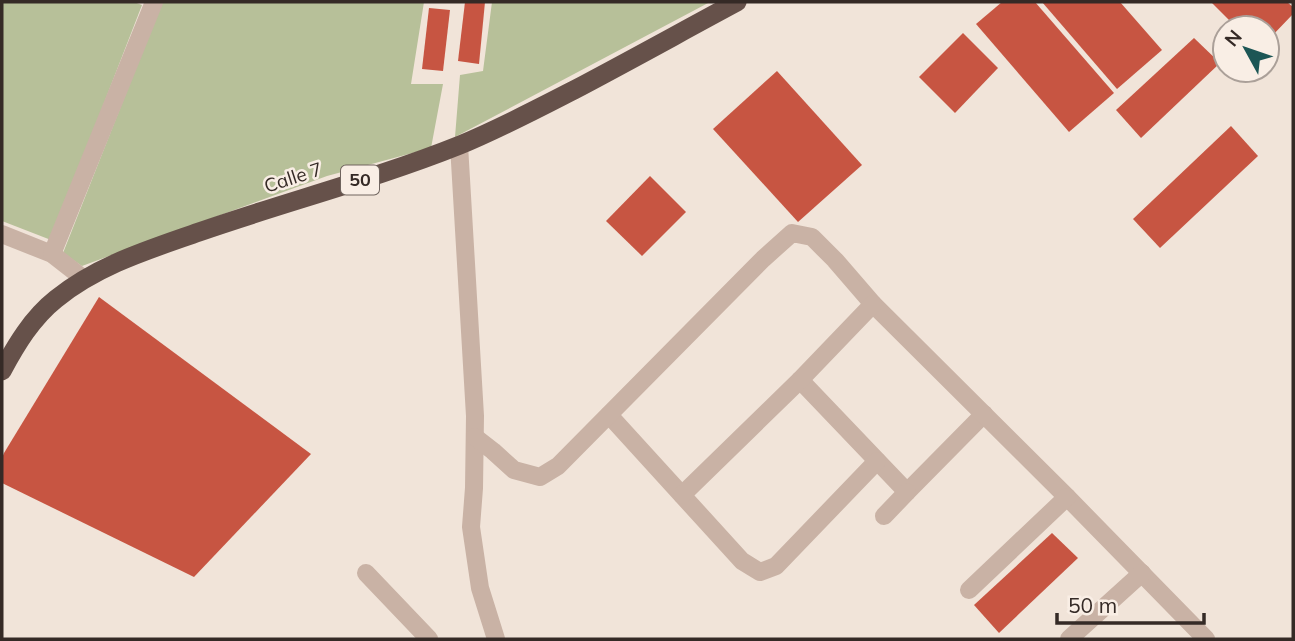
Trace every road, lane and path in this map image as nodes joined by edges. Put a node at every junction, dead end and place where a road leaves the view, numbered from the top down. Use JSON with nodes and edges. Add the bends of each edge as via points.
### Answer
{"nodes":[{"id":1,"x":154,"y":2,"type":"edge"},
{"id":2,"x":737,"y":2,"type":"edge"},
{"id":3,"x":459,"y":145,"type":"junction"},
{"id":4,"x":2,"y":234,"type":"edge"},
{"id":5,"x":52,"y":254,"type":"junction"},
{"id":6,"x":84,"y":279,"type":"junction"},
{"id":7,"x":873,"y":304,"type":"junction"},
{"id":8,"x":2,"y":370,"type":"edge"},
{"id":9,"x":800,"y":380,"type":"junction"},
{"id":10,"x":984,"y":414,"type":"junction"},
{"id":11,"x":609,"y":415,"type":"junction"},
{"id":12,"x":475,"y":437,"type":"junction"},
{"id":13,"x":877,"y":461,"type":"junction"},
{"id":14,"x":907,"y":492,"type":"junction"},
{"id":15,"x":682,"y":495,"type":"junction"},
{"id":16,"x":1067,"y":497,"type":"junction"},
{"id":17,"x":884,"y":516,"type":"dead end"},
{"id":18,"x":366,"y":573,"type":"dead end"},
{"id":19,"x":1142,"y":573,"type":"junction"},
{"id":20,"x":968,"y":590,"type":"dead end"},
{"id":21,"x":429,"y":639,"type":"edge"},
{"id":22,"x":496,"y":639,"type":"edge"},
{"id":23,"x":1069,"y":639,"type":"edge"},
{"id":24,"x":1206,"y":639,"type":"edge"}],
"edges":[{"from":1,"to":5,"type":"street"},
{"from":2,"to":3,"type":"highway","name":"Calle 7","number":"50","via":[[526,115]]},
{"from":3,"to":6,"type":"highway","name":"Calle 7","number":"50","via":[[128,257]]},
{"from":3,"to":12,"type":"street"},
{"from":4,"to":5,"type":"street"},
{"from":5,"to":6,"type":"street"},
{"from":6,"to":8,"type":"highway","name":"Calle 7","number":"50","via":[[33,321]]},
{"from":7,"to":9,"type":"street"},
{"from":7,"to":10,"type":"street"},
{"from":7,"to":11,"type":"street","via":[[812,237],[792,233]]},
{"from":9,"to":13,"type":"street"},
{"from":9,"to":15,"type":"street"},
{"from":10,"to":14,"type":"street"},
{"from":10,"to":16,"type":"street"},
{"from":11,"to":12,"type":"street","via":[[558,466],[540,477],[514,470]]},
{"from":11,"to":15,"type":"street"},
{"from":12,"to":22,"type":"street","via":[[471,527],[480,587]]},
{"from":13,"to":14,"type":"street"},
{"from":13,"to":15,"type":"street","via":[[776,566],[760,572],[742,561]]},
{"from":14,"to":17,"type":"street"},
{"from":16,"to":19,"type":"street"},
{"from":16,"to":20,"type":"street"},
{"from":18,"to":21,"type":"street"},
{"from":19,"to":23,"type":"street"},
{"from":19,"to":24,"type":"street"}]}
